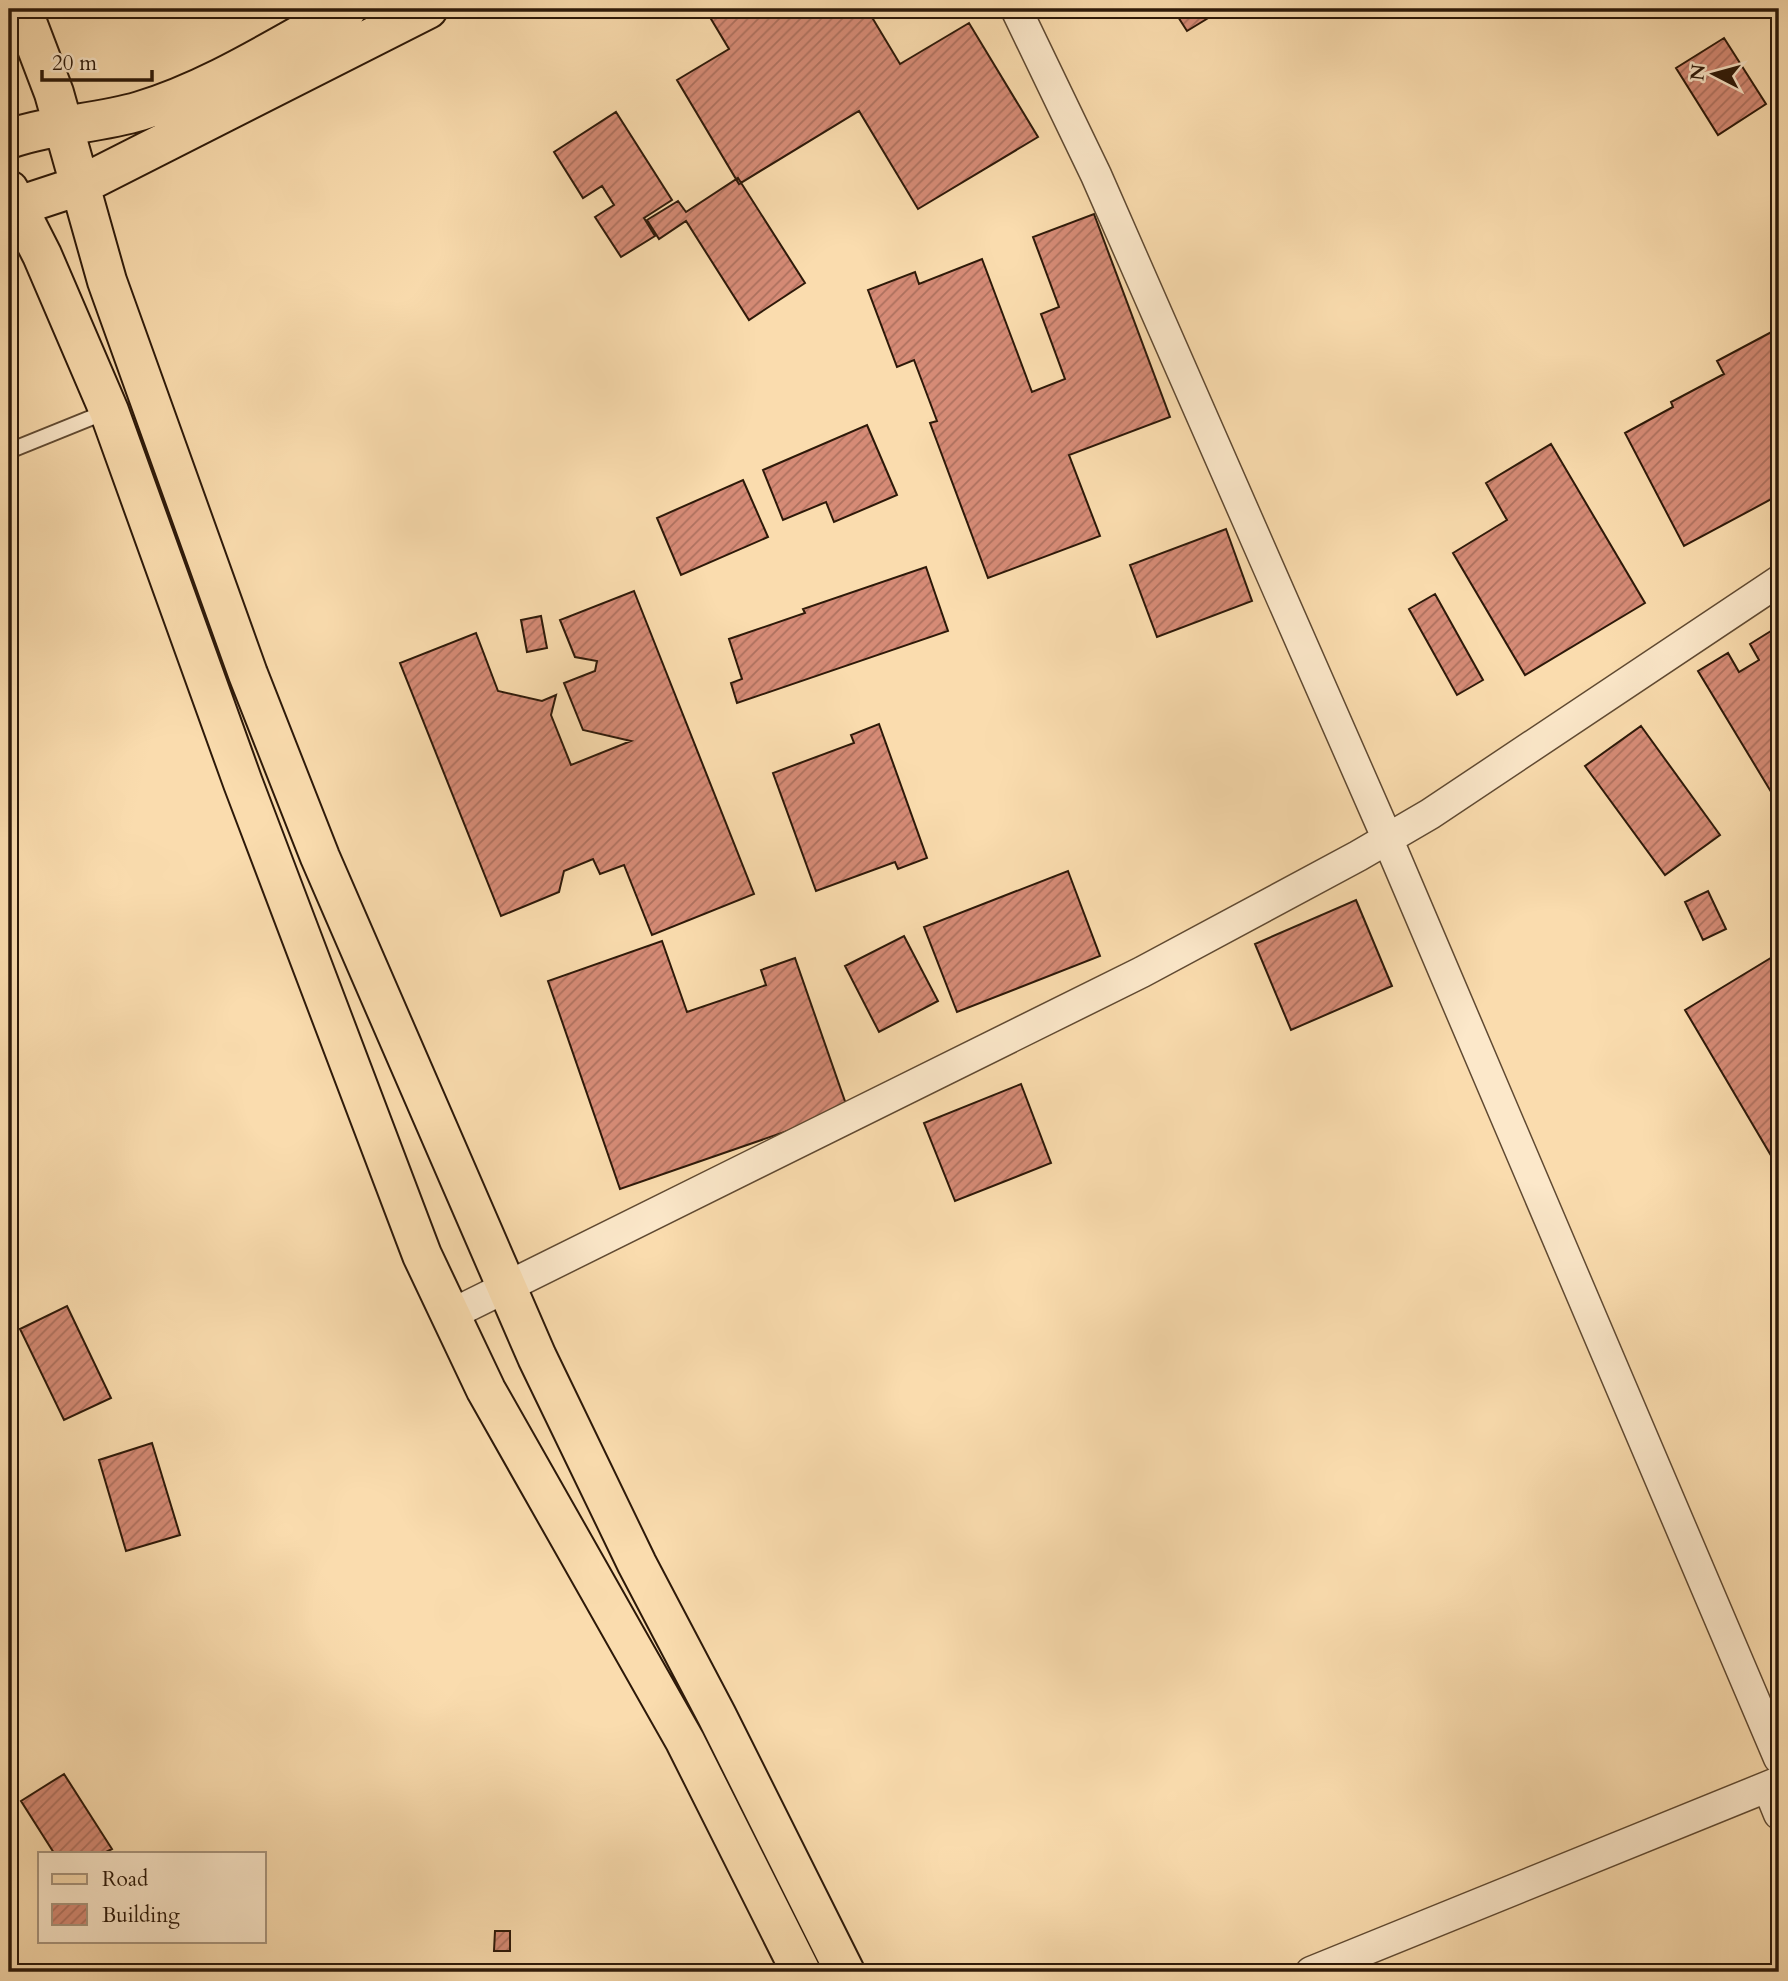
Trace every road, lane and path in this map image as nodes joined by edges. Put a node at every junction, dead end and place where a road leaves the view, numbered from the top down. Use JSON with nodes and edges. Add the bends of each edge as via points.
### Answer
{"nodes":[{"id":1,"x":22,"y":9,"type":"edge"},
{"id":2,"x":347,"y":9,"type":"edge"},
{"id":3,"x":428,"y":9,"type":"edge"},
{"id":4,"x":1016,"y":9,"type":"edge"},
{"id":5,"x":64,"y":126,"type":"junction"},
{"id":6,"x":9,"y":139,"type":"edge"},
{"id":7,"x":79,"y":186,"type":"junction"},
{"id":8,"x":12,"y":202,"type":"edge"},
{"id":9,"x":109,"y":411,"type":"junction"},
{"id":10,"x":9,"y":451,"type":"edge"},
{"id":11,"x":1779,"y":581,"type":"edge"},
{"id":12,"x":1388,"y":840,"type":"junction"},
{"id":13,"x":505,"y":1286,"type":"junction"},
{"id":14,"x":450,"y":1315,"type":"junction"},
{"id":15,"x":1779,"y":1758,"type":"edge"},
{"id":16,"x":1775,"y":1794,"type":"edge"},
{"id":17,"x":801,"y":1972,"type":"edge"},
{"id":18,"x":845,"y":1972,"type":"edge"},
{"id":19,"x":1311,"y":1972,"type":"edge"}],
"edges":[{"from":1,"to":5,"type":"main road"},
{"from":2,"to":5,"type":"main road","via":[[177,98],[140,111]]},
{"from":3,"to":7,"type":"main road"},
{"from":4,"to":12,"type":"street","via":[[1096,174]]},
{"from":5,"to":6,"type":"main road"},
{"from":5,"to":7,"type":"main road"},
{"from":7,"to":8,"type":"main road"},
{"from":7,"to":13,"type":"main road","via":[[107,281],[283,766]]},
{"from":8,"to":9,"type":"main road","via":[[42,256]]},
{"from":9,"to":10,"type":"lane"},
{"from":9,"to":14,"type":"main road","via":[[243,783],[408,1218]]},
{"from":11,"to":12,"type":"street"},
{"from":12,"to":13,"type":"street","via":[[1119,984]]},
{"from":12,"to":15,"type":"street"},
{"from":13,"to":14,"type":"street"},
{"from":13,"to":18,"type":"main road","via":[[637,1564]]},
{"from":14,"to":17,"type":"main road","via":[[486,1390],[685,1741]]},
{"from":16,"to":19,"type":"street"}]}
